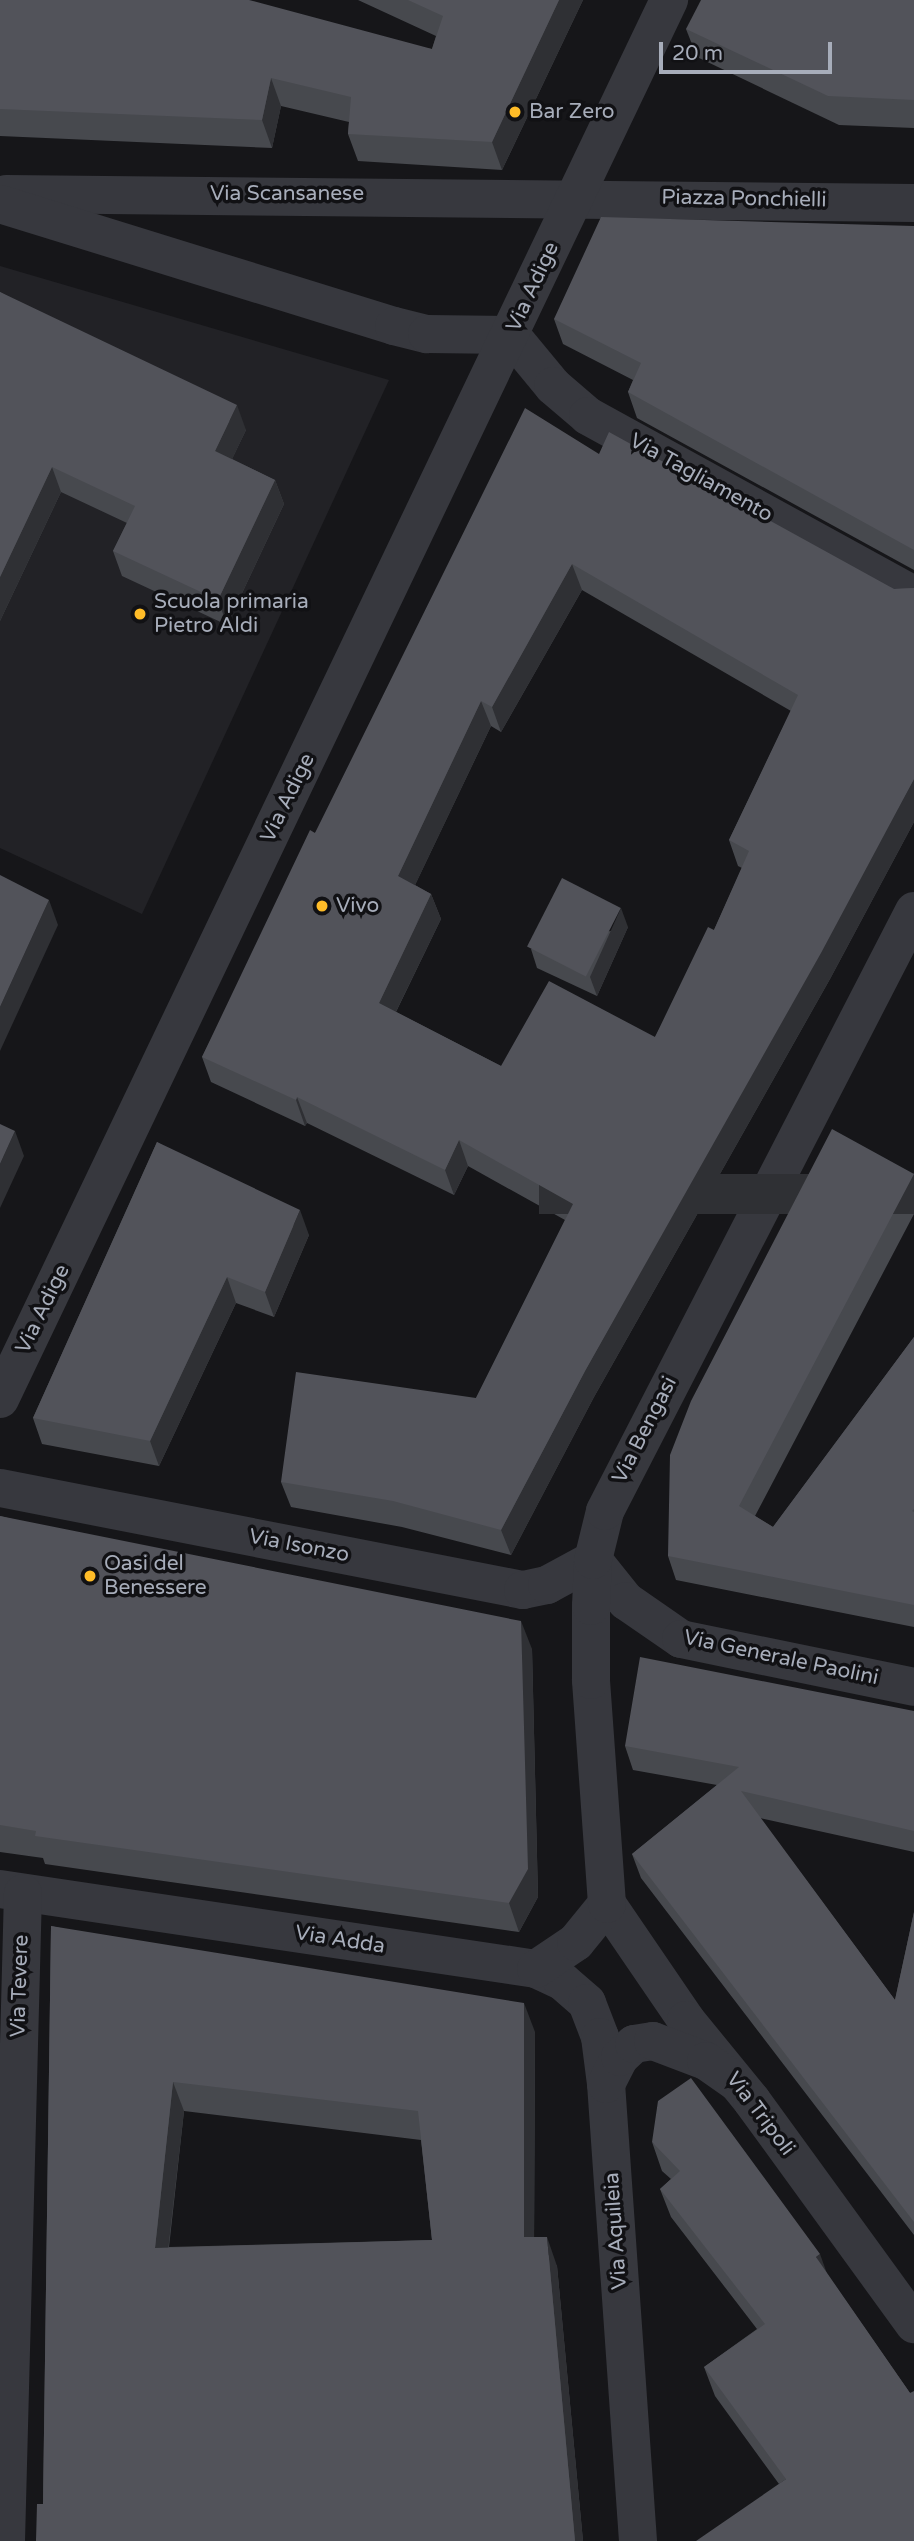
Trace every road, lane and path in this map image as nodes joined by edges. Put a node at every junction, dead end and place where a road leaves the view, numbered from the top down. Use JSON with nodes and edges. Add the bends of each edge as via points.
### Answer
{"nodes":[{"id":1,"x":669,"y":0,"type":"edge"},
{"id":2,"x":0,"y":194,"type":"edge"},
{"id":3,"x":575,"y":197,"type":"junction"},
{"id":4,"x":914,"y":203,"type":"edge"},
{"id":5,"x":0,"y":204,"type":"edge"},
{"id":6,"x":511,"y":335,"type":"junction"},
{"id":7,"x":914,"y":595,"type":"edge"},
{"id":8,"x":914,"y":911,"type":"edge"},
{"id":9,"x":0,"y":1399,"type":"edge"},
{"id":10,"x":0,"y":1488,"type":"edge"},
{"id":11,"x":593,"y":1560,"type":"junction"},
{"id":12,"x":914,"y":1687,"type":"edge"},
{"id":13,"x":11,"y":1891,"type":"edge"},
{"id":14,"x":607,"y":1904,"type":"junction"},
{"id":15,"x":536,"y":1969,"type":"junction"},
{"id":16,"x":736,"y":2082,"type":"junction"},
{"id":17,"x":606,"y":2084,"type":"junction"},
{"id":18,"x":914,"y":2324,"type":"edge"},
{"id":19,"x":6,"y":2541,"type":"edge"},
{"id":20,"x":638,"y":2541,"type":"edge"}],
"edges":[{"from":1,"to":3,"type":"street","name":"Via Adige"},
{"from":2,"to":3,"type":"street","name":"Via Scansanese"},
{"from":3,"to":4,"type":"street","name":"Piazza Ponchielli"},
{"from":3,"to":6,"type":"street","name":"Via Adige"},
{"from":5,"to":6,"type":"street","via":[[394,326],[427,334]]},
{"from":6,"to":7,"type":"street","name":"Via Tagliamento","via":[[553,386],[588,416]]},
{"from":6,"to":9,"type":"street","name":"Via Adige"},
{"from":8,"to":11,"type":"street","name":"Via Bengasi","via":[[619,1477]]},
{"from":10,"to":11,"type":"street","name":"Via Isonzo","via":[[523,1590],[559,1579]]},
{"from":11,"to":12,"type":"street","name":"Via Generale Paolini","via":[[626,1601],[681,1639]]},
{"from":11,"to":14,"type":"street","name":"Via Bengasi","via":[[591,1680]]},
{"from":13,"to":15,"type":"street","name":"Via Adda"},
{"from":13,"to":19,"type":"street","name":"Via Tevere"},
{"from":14,"to":15,"type":"street","via":[[576,1942]]},
{"from":14,"to":16,"type":"street","name":"Via Tripoli","via":[[686,2020]]},
{"from":15,"to":17,"type":"street","name":"Via Adda","via":[[562,1981],[587,2003],[600,2037]]},
{"from":16,"to":17,"type":"street","via":[[706,2061],[653,2041],[634,2045],[620,2057]]},
{"from":16,"to":18,"type":"street","name":"Via Tripoli"},
{"from":17,"to":20,"type":"street","name":"Via Aquileia"}]}
